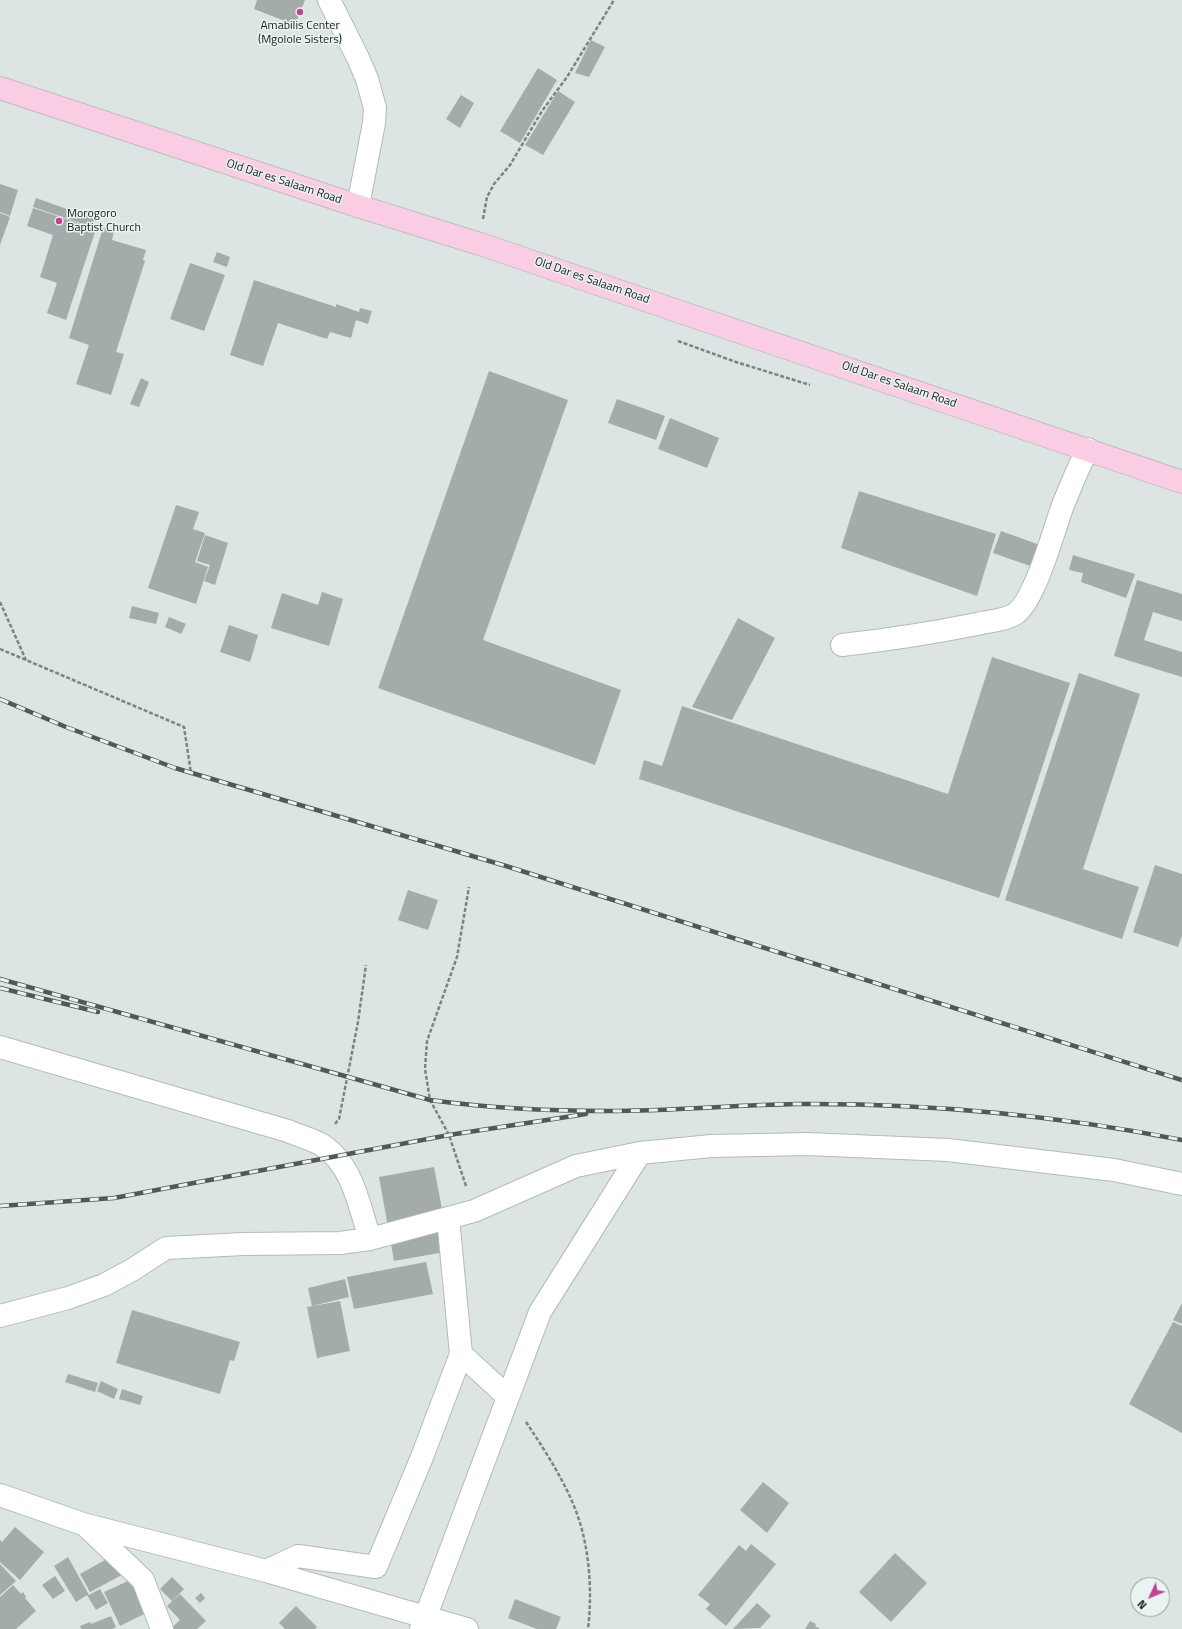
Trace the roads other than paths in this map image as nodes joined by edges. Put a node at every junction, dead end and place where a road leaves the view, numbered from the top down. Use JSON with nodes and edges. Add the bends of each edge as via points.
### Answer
{"nodes":[{"id":1,"x":329,"y":0,"type":"edge"},
{"id":2,"x":0,"y":88,"type":"edge"},
{"id":3,"x":358,"y":206,"type":"junction"},
{"id":4,"x":1088,"y":449,"type":"junction"},
{"id":5,"x":1182,"y":482,"type":"edge"},
{"id":6,"x":842,"y":645,"type":"dead end"},
{"id":7,"x":0,"y":1047,"type":"edge"},
{"id":8,"x":640,"y":1153,"type":"junction"},
{"id":9,"x":1182,"y":1184,"type":"edge"},
{"id":10,"x":448,"y":1218,"type":"junction"},
{"id":11,"x":370,"y":1239,"type":"junction"},
{"id":12,"x":0,"y":1316,"type":"edge"},
{"id":13,"x":461,"y":1354,"type":"junction"},
{"id":14,"x":508,"y":1397,"type":"junction"},
{"id":15,"x":0,"y":1495,"type":"edge"},
{"id":16,"x":83,"y":1524,"type":"junction"},
{"id":17,"x":376,"y":1567,"type":"junction"},
{"id":18,"x":266,"y":1571,"type":"junction"},
{"id":19,"x":364,"y":1600,"type":"junction"},
{"id":20,"x":423,"y":1624,"type":"edge"},
{"id":21,"x":162,"y":1629,"type":"edge"},
{"id":22,"x":467,"y":1629,"type":"edge"}],
"edges":[{"from":1,"to":3,"type":"street","via":[[367,79],[375,108]]},
{"from":2,"to":3,"type":"main road","name":"Old Dar es Salaam Road"},
{"from":3,"to":4,"type":"main road","name":"Old Dar es Salaam Road","via":[[480,244]]},
{"from":4,"to":5,"type":"main road","name":"Old Dar es Salaam Road"},
{"from":4,"to":6,"type":"street","via":[[1069,490],[1033,589],[1015,614],[956,628]]},
{"from":7,"to":11,"type":"street","via":[[288,1131],[322,1145],[338,1157],[349,1175]]},
{"from":8,"to":9,"type":"street","via":[[711,1146],[807,1144],[948,1150],[1114,1170]]},
{"from":8,"to":10,"type":"street","via":[[576,1166],[474,1211]]},
{"from":8,"to":14,"type":"street","via":[[540,1312]]},
{"from":10,"to":11,"type":"street"},
{"from":10,"to":13,"type":"street"},
{"from":11,"to":12,"type":"street","via":[[340,1243],[166,1248],[104,1285],[68,1298]]},
{"from":13,"to":14,"type":"street"},
{"from":13,"to":17,"type":"street"},
{"from":14,"to":20,"type":"street"},
{"from":15,"to":16,"type":"street"},
{"from":16,"to":18,"type":"street"},
{"from":16,"to":21,"type":"street","via":[[143,1580]]},
{"from":17,"to":18,"type":"street","via":[[298,1556]]},
{"from":17,"to":19,"type":"street"},
{"from":18,"to":19,"type":"street"},
{"from":19,"to":20,"type":"street"},
{"from":20,"to":22,"type":"street"}]}
